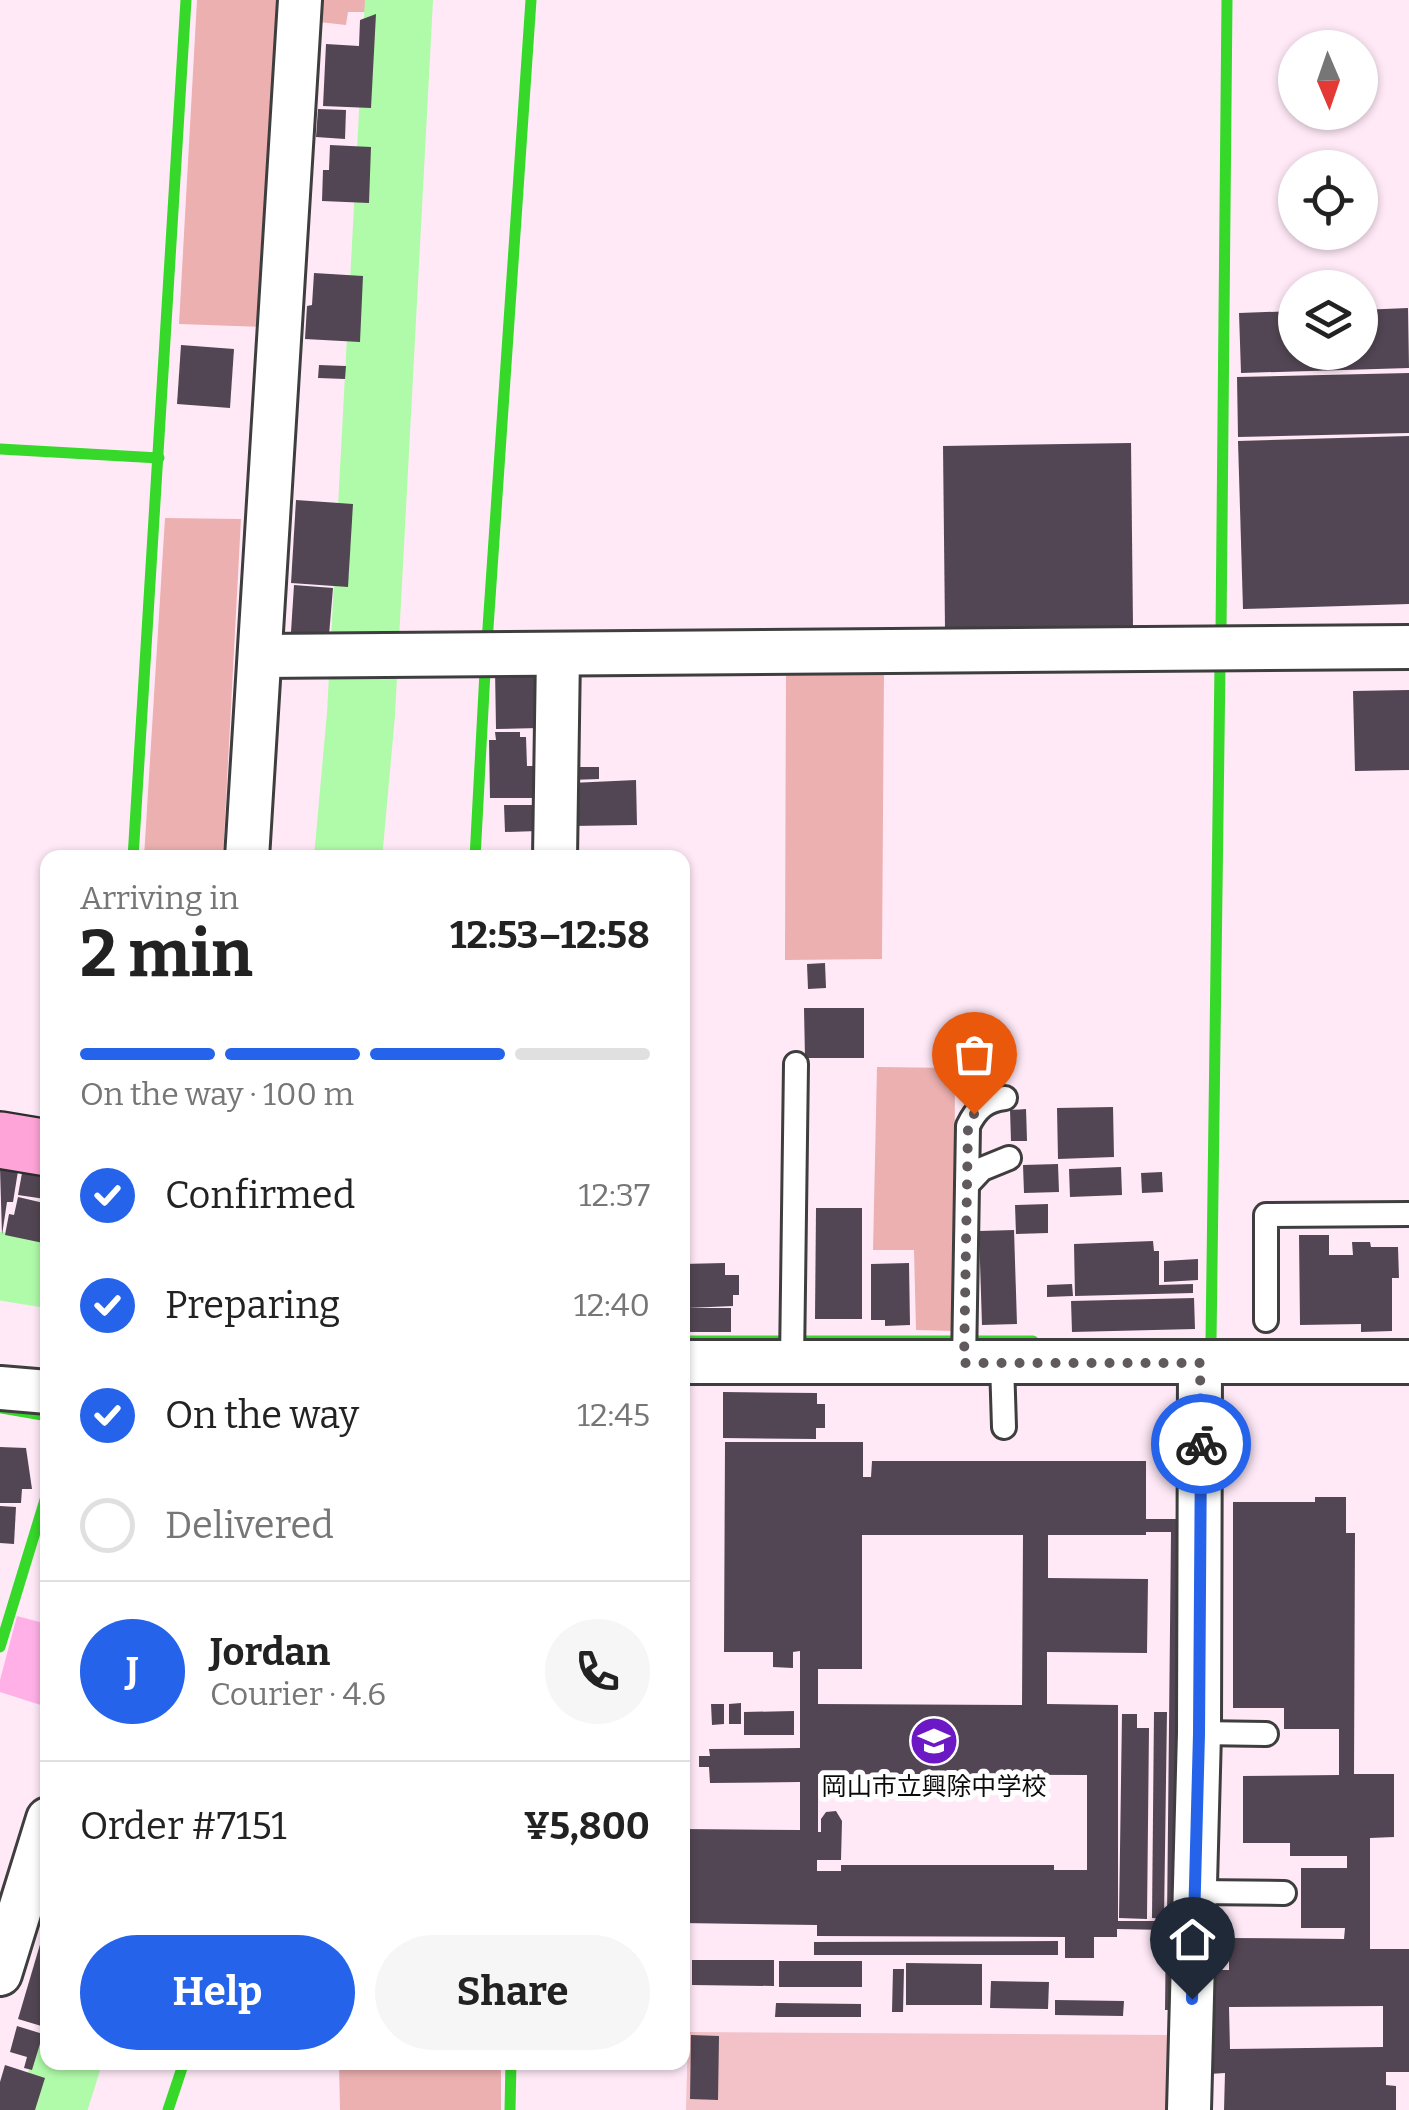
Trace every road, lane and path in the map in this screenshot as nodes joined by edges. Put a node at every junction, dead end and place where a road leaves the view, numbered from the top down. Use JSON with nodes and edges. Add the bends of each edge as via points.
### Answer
{"nodes":[{"id":1,"x":300,"y":0,"type":"edge"},
{"id":2,"x":1409,"y":647,"type":"edge"},
{"id":3,"x":558,"y":654,"type":"junction"},
{"id":4,"x":260,"y":656,"type":"junction"},
{"id":5,"x":248,"y":850,"type":"edge"},
{"id":6,"x":554,"y":850,"type":"edge"},
{"id":7,"x":796,"y":1064,"type":"dead end"},
{"id":8,"x":1005,"y":1098,"type":"dead end"},
{"id":9,"x":0,"y":1140,"type":"edge"},
{"id":10,"x":40,"y":1147,"type":"edge"},
{"id":11,"x":1009,"y":1158,"type":"dead end"},
{"id":12,"x":967,"y":1184,"type":"junction"},
{"id":13,"x":1409,"y":1214,"type":"edge"},
{"id":14,"x":1266,"y":1320,"type":"dead end"},
{"id":15,"x":792,"y":1347,"type":"junction"},
{"id":16,"x":974,"y":1352,"type":"junction"},
{"id":17,"x":690,"y":1361,"type":"edge"},
{"id":18,"x":1409,"y":1362,"type":"edge"},
{"id":19,"x":1200,"y":1363,"type":"junction"},
{"id":20,"x":0,"y":1388,"type":"edge"},
{"id":21,"x":40,"y":1391,"type":"edge"},
{"id":22,"x":1004,"y":1427,"type":"dead end"},
{"id":23,"x":1199,"y":1734,"type":"junction"},
{"id":24,"x":1266,"y":1734,"type":"dead end"},
{"id":25,"x":40,"y":1845,"type":"edge"},
{"id":26,"x":1195,"y":1892,"type":"junction"},
{"id":27,"x":1284,"y":1894,"type":"dead end"},
{"id":28,"x":0,"y":1974,"type":"edge"},
{"id":29,"x":1189,"y":2110,"type":"edge"}],
"edges":[{"from":1,"to":4,"type":"street"},
{"from":2,"to":3,"type":"street"},
{"from":3,"to":4,"type":"street"},
{"from":3,"to":6,"type":"street"},
{"from":4,"to":5,"type":"street"},
{"from":7,"to":15,"type":"lane"},
{"from":8,"to":12,"type":"lane","via":[[985,1103],[968,1126]]},
{"from":9,"to":10,"type":"street"},
{"from":11,"to":12,"type":"lane"},
{"from":12,"to":16,"type":"lane"},
{"from":13,"to":14,"type":"lane","via":[[1266,1215]]},
{"from":15,"to":16,"type":"street"},
{"from":15,"to":17,"type":"street"},
{"from":16,"to":19,"type":"street"},
{"from":16,"to":22,"type":"lane"},
{"from":18,"to":19,"type":"street"},
{"from":19,"to":23,"type":"street"},
{"from":20,"to":21,"type":"street"},
{"from":23,"to":24,"type":"lane"},
{"from":23,"to":26,"type":"street"},
{"from":25,"to":28,"type":"street"},
{"from":26,"to":27,"type":"lane"},
{"from":26,"to":29,"type":"street"}]}
